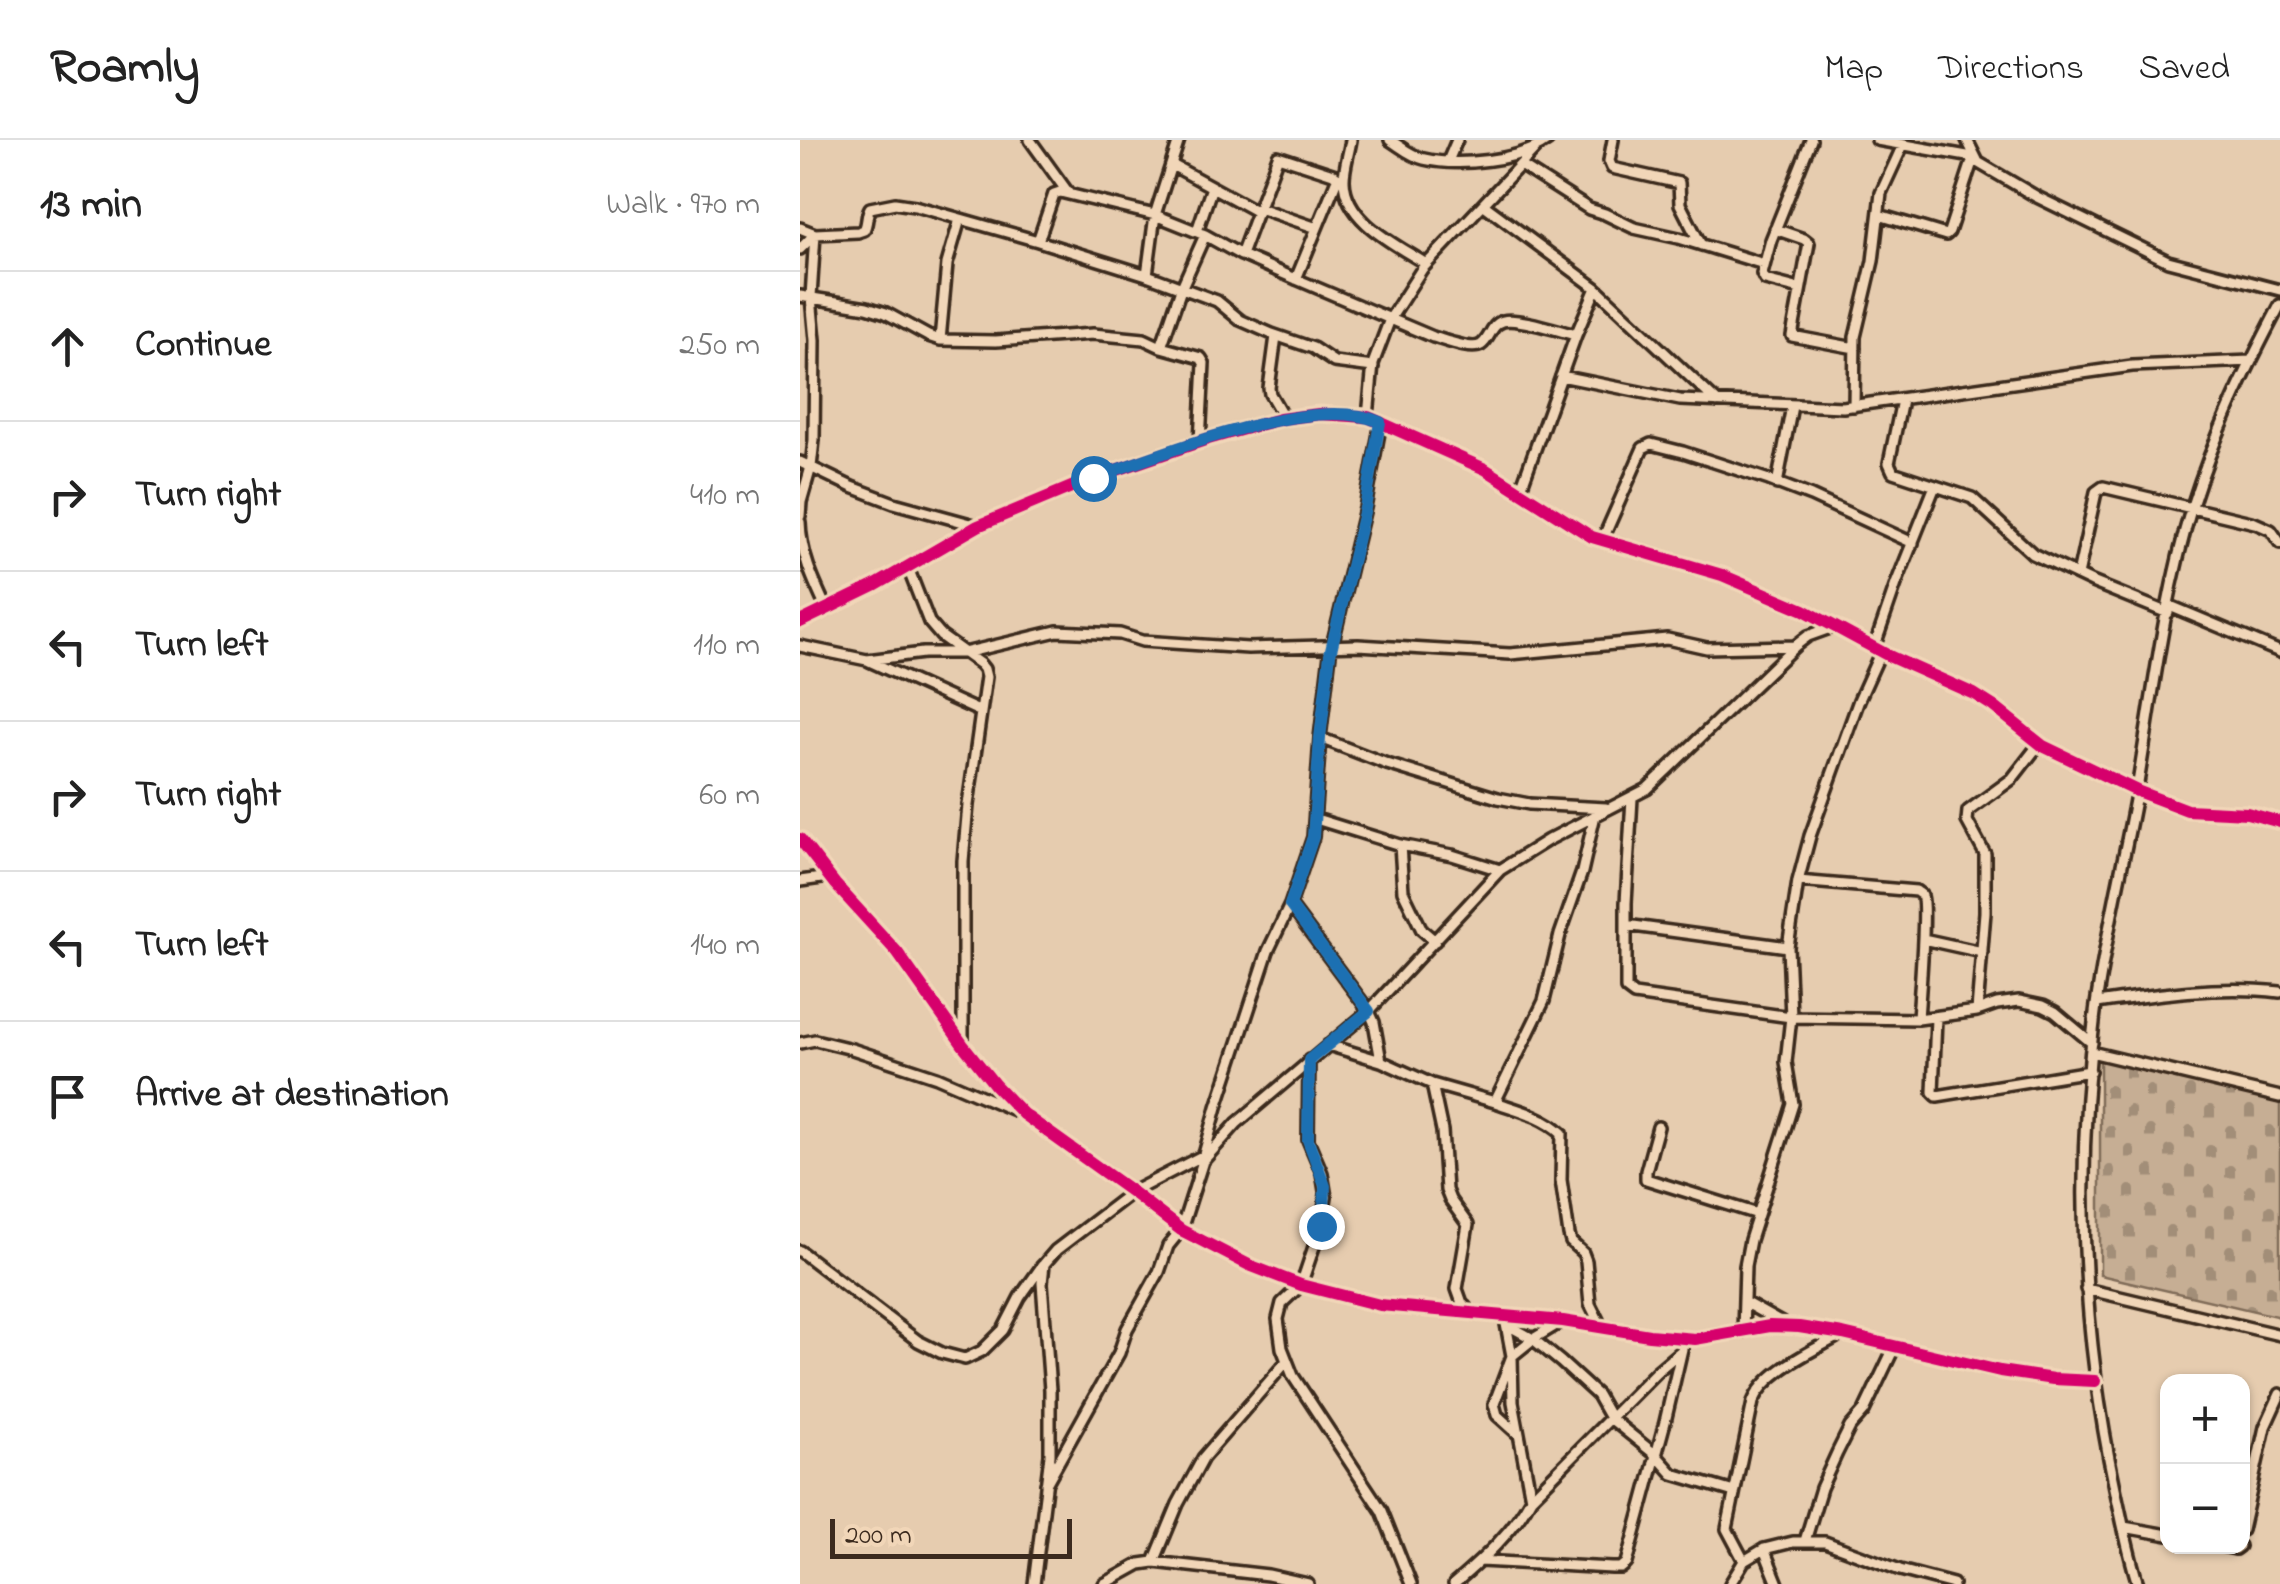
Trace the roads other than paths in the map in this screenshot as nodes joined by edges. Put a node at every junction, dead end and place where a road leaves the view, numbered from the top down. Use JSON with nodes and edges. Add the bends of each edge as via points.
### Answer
{"nodes":[{"id":1,"x":1030,"y":140,"type":"edge"},
{"id":2,"x":1179,"y":140,"type":"edge"},
{"id":3,"x":1351,"y":140,"type":"edge"},
{"id":4,"x":1390,"y":140,"type":"edge"},
{"id":5,"x":1457,"y":140,"type":"edge"},
{"id":6,"x":1548,"y":140,"type":"edge"},
{"id":7,"x":1613,"y":140,"type":"edge"},
{"id":8,"x":1812,"y":140,"type":"edge"},
{"id":9,"x":1878,"y":140,"type":"edge"},
{"id":10,"x":1967,"y":140,"type":"edge"},
{"id":11,"x":1902,"y":145,"type":"junction"},
{"id":12,"x":1536,"y":148,"type":"junction"},
{"id":13,"x":1976,"y":160,"type":"junction"},
{"id":14,"x":1448,"y":161,"type":"junction"},
{"id":15,"x":1172,"y":165,"type":"junction"},
{"id":16,"x":1520,"y":165,"type":"junction"},
{"id":17,"x":1341,"y":180,"type":"junction"},
{"id":18,"x":1212,"y":188,"type":"junction"},
{"id":19,"x":1069,"y":194,"type":"junction"},
{"id":20,"x":1484,"y":205,"type":"junction"},
{"id":21,"x":1258,"y":210,"type":"junction"},
{"id":22,"x":1155,"y":214,"type":"junction"},
{"id":23,"x":1879,"y":214,"type":"junction"},
{"id":24,"x":960,"y":218,"type":"junction"},
{"id":25,"x":800,"y":228,"type":"edge"},
{"id":26,"x":1318,"y":228,"type":"junction"},
{"id":27,"x":1775,"y":229,"type":"junction"},
{"id":28,"x":1201,"y":233,"type":"junction"},
{"id":29,"x":815,"y":234,"type":"junction"},
{"id":30,"x":1038,"y":241,"type":"junction"},
{"id":31,"x":1702,"y":245,"type":"junction"},
{"id":32,"x":800,"y":249,"type":"edge"},
{"id":33,"x":1241,"y":254,"type":"junction"},
{"id":34,"x":1426,"y":264,"type":"junction"},
{"id":35,"x":1764,"y":264,"type":"junction"},
{"id":36,"x":1148,"y":276,"type":"junction"},
{"id":37,"x":1296,"y":279,"type":"junction"},
{"id":38,"x":1596,"y":288,"type":"junction"},
{"id":39,"x":1181,"y":289,"type":"junction"},
{"id":40,"x":1800,"y":289,"type":"junction"},
{"id":41,"x":2280,"y":290,"type":"edge"},
{"id":42,"x":806,"y":296,"type":"edge"},
{"id":43,"x":2280,"y":305,"type":"edge"},
{"id":44,"x":1390,"y":318,"type":"junction"},
{"id":45,"x":1276,"y":336,"type":"junction"},
{"id":46,"x":1576,"y":336,"type":"junction"},
{"id":47,"x":940,"y":340,"type":"junction"},
{"id":48,"x":1161,"y":347,"type":"junction"},
{"id":49,"x":1855,"y":348,"type":"junction"},
{"id":50,"x":2251,"y":361,"type":"junction"},
{"id":51,"x":1373,"y":367,"type":"junction"},
{"id":52,"x":1560,"y":376,"type":"junction"},
{"id":53,"x":1902,"y":400,"type":"junction"},
{"id":54,"x":1717,"y":402,"type":"junction"},
{"id":55,"x":1792,"y":406,"type":"junction"},
{"id":56,"x":1854,"y":406,"type":"junction"},
{"id":57,"x":1368,"y":417,"type":"junction"},
{"id":58,"x":1284,"y":418,"type":"junction"},
{"id":59,"x":1380,"y":422,"type":"junction"},
{"id":60,"x":1200,"y":442,"type":"junction"},
{"id":61,"x":800,"y":462,"type":"edge"},
{"id":62,"x":811,"y":467,"type":"junction"},
{"id":63,"x":1777,"y":484,"type":"junction"},
{"id":64,"x":1935,"y":486,"type":"junction"},
{"id":65,"x":1520,"y":492,"type":"junction"},
{"id":66,"x":2192,"y":509,"type":"junction"},
{"id":67,"x":800,"y":519,"type":"edge"},
{"id":68,"x":978,"y":526,"type":"junction"},
{"id":69,"x":1602,"y":541,"type":"junction"},
{"id":70,"x":1912,"y":542,"type":"junction"},
{"id":71,"x":2280,"y":542,"type":"edge"},
{"id":72,"x":908,"y":568,"type":"junction"},
{"id":73,"x":2078,"y":575,"type":"junction"},
{"id":74,"x":827,"y":610,"type":"junction"},
{"id":75,"x":2169,"y":610,"type":"junction"},
{"id":76,"x":800,"y":622,"type":"edge"},
{"id":77,"x":1833,"y":627,"type":"junction"},
{"id":78,"x":800,"y":646,"type":"edge"},
{"id":79,"x":1332,"y":646,"type":"junction"},
{"id":80,"x":1795,"y":646,"type":"junction"},
{"id":81,"x":1878,"y":650,"type":"junction"},
{"id":82,"x":2280,"y":652,"type":"edge"},
{"id":83,"x":964,"y":653,"type":"junction"},
{"id":84,"x":866,"y":660,"type":"junction"},
{"id":85,"x":980,"y":712,"type":"junction"},
{"id":86,"x":1320,"y":738,"type":"junction"},
{"id":87,"x":2040,"y":744,"type":"junction"},
{"id":88,"x":2136,"y":790,"type":"junction"},
{"id":89,"x":1632,"y":798,"type":"junction"},
{"id":90,"x":1608,"y":808,"type":"junction"},
{"id":91,"x":1595,"y":815,"type":"junction"},
{"id":92,"x":1316,"y":820,"type":"junction"},
{"id":93,"x":2280,"y":822,"type":"edge"},
{"id":94,"x":800,"y":838,"type":"edge"},
{"id":95,"x":1400,"y":844,"type":"junction"},
{"id":96,"x":1500,"y":870,"type":"junction"},
{"id":97,"x":830,"y":877,"type":"junction"},
{"id":98,"x":800,"y":880,"type":"edge"},
{"id":99,"x":1798,"y":881,"type":"junction"},
{"id":100,"x":1290,"y":905,"type":"junction"},
{"id":101,"x":1626,"y":925,"type":"junction"},
{"id":102,"x":1922,"y":939,"type":"junction"},
{"id":103,"x":1435,"y":941,"type":"junction"},
{"id":104,"x":1788,"y":947,"type":"junction"},
{"id":105,"x":1982,"y":952,"type":"junction"},
{"id":106,"x":2280,"y":992,"type":"edge"},
{"id":107,"x":2097,"y":1002,"type":"junction"},
{"id":108,"x":1369,"y":1011,"type":"junction"},
{"id":109,"x":1977,"y":1011,"type":"junction"},
{"id":110,"x":1792,"y":1017,"type":"junction"},
{"id":111,"x":1936,"y":1018,"type":"junction"},
{"id":112,"x":1918,"y":1019,"type":"junction"},
{"id":113,"x":800,"y":1043,"type":"edge"},
{"id":114,"x":963,"y":1045,"type":"junction"},
{"id":115,"x":1328,"y":1045,"type":"junction"},
{"id":116,"x":2092,"y":1048,"type":"junction"},
{"id":117,"x":1309,"y":1060,"type":"junction"},
{"id":118,"x":1381,"y":1060,"type":"junction"},
{"id":119,"x":2090,"y":1071,"type":"junction"},
{"id":120,"x":1432,"y":1084,"type":"junction"},
{"id":121,"x":2280,"y":1097,"type":"edge"},
{"id":122,"x":1494,"y":1102,"type":"junction"},
{"id":123,"x":1023,"y":1114,"type":"junction"},
{"id":124,"x":1658,"y":1126,"type":"dead end"},
{"id":125,"x":1203,"y":1158,"type":"junction"},
{"id":126,"x":1132,"y":1192,"type":"junction"},
{"id":127,"x":1758,"y":1214,"type":"junction"},
{"id":128,"x":1181,"y":1230,"type":"junction"},
{"id":129,"x":800,"y":1251,"type":"edge"},
{"id":130,"x":1044,"y":1264,"type":"junction"},
{"id":131,"x":1300,"y":1285,"type":"junction"},
{"id":132,"x":2086,"y":1290,"type":"junction"},
{"id":133,"x":1744,"y":1302,"type":"junction"},
{"id":134,"x":1471,"y":1313,"type":"junction"},
{"id":135,"x":1506,"y":1320,"type":"junction"},
{"id":136,"x":1563,"y":1321,"type":"junction"},
{"id":137,"x":1602,"y":1326,"type":"junction"},
{"id":138,"x":1789,"y":1326,"type":"junction"},
{"id":139,"x":1742,"y":1332,"type":"junction"},
{"id":140,"x":1842,"y":1334,"type":"junction"},
{"id":141,"x":2280,"y":1334,"type":"edge"},
{"id":142,"x":1533,"y":1339,"type":"junction"},
{"id":143,"x":1695,"y":1339,"type":"junction"},
{"id":144,"x":1894,"y":1348,"type":"junction"},
{"id":145,"x":1682,"y":1350,"type":"junction"},
{"id":146,"x":1512,"y":1356,"type":"junction"},
{"id":147,"x":1287,"y":1361,"type":"junction"},
{"id":148,"x":2095,"y":1381,"type":"junction"},
{"id":149,"x":2280,"y":1394,"type":"edge"},
{"id":150,"x":1610,"y":1418,"type":"junction"},
{"id":151,"x":1518,"y":1434,"type":"junction"},
{"id":152,"x":1656,"y":1455,"type":"junction"},
{"id":153,"x":1046,"y":1484,"type":"junction"},
{"id":154,"x":1734,"y":1492,"type":"junction"},
{"id":155,"x":2250,"y":1494,"type":"edge"},
{"id":156,"x":1531,"y":1498,"type":"junction"},
{"id":157,"x":2124,"y":1527,"type":"junction"},
{"id":158,"x":2160,"y":1534,"type":"edge"},
{"id":159,"x":1805,"y":1541,"type":"junction"},
{"id":160,"x":1764,"y":1549,"type":"junction"},
{"id":161,"x":1480,"y":1561,"type":"junction"},
{"id":162,"x":1744,"y":1561,"type":"junction"},
{"id":163,"x":1154,"y":1562,"type":"junction"},
{"id":164,"x":2137,"y":1582,"type":"edge"},
{"id":165,"x":1034,"y":1584,"type":"edge"},
{"id":166,"x":1104,"y":1584,"type":"edge"},
{"id":167,"x":1308,"y":1584,"type":"edge"},
{"id":168,"x":1411,"y":1584,"type":"edge"},
{"id":169,"x":1454,"y":1584,"type":"edge"},
{"id":170,"x":1730,"y":1584,"type":"edge"},
{"id":171,"x":1778,"y":1584,"type":"edge"},
{"id":172,"x":1953,"y":1584,"type":"edge"},
{"id":173,"x":2124,"y":1584,"type":"edge"}],
"edges":[{"from":1,"to":19,"type":"street"},
{"from":2,"to":15,"type":"street"},
{"from":3,"to":17,"type":"street"},
{"from":4,"to":14,"type":"street","via":[[1413,156]]},
{"from":5,"to":14,"type":"street"},
{"from":6,"to":12,"type":"street"},
{"from":7,"to":31,"type":"street","via":[[1612,168],[1679,183],[1680,204]]},
{"from":8,"to":27,"type":"street"},
{"from":9,"to":11,"type":"street"},
{"from":10,"to":13,"type":"street"},
{"from":11,"to":13,"type":"street"},
{"from":11,"to":23,"type":"street","via":[[1881,192]]},
{"from":12,"to":14,"type":"street"},
{"from":12,"to":16,"type":"street"},
{"from":13,"to":23,"type":"street","via":[[1948,234]]},
{"from":13,"to":41,"type":"street","via":[[2168,261]]},
{"from":15,"to":18,"type":"street"},
{"from":15,"to":22,"type":"street"},
{"from":16,"to":20,"type":"street"},
{"from":16,"to":31,"type":"street","via":[[1589,209]]},
{"from":17,"to":21,"type":"street","via":[[1279,156]]},
{"from":17,"to":26,"type":"street"},
{"from":17,"to":34,"type":"street","via":[[1368,226]]},
{"from":18,"to":21,"type":"street"},
{"from":18,"to":28,"type":"street"},
{"from":19,"to":22,"type":"street"},
{"from":19,"to":30,"type":"street","via":[[1054,194]]},
{"from":20,"to":34,"type":"street"},
{"from":20,"to":38,"type":"street"},
{"from":21,"to":26,"type":"street"},
{"from":21,"to":33,"type":"street"},
{"from":22,"to":28,"type":"street"},
{"from":22,"to":36,"type":"street"},
{"from":23,"to":49,"type":"street"},
{"from":24,"to":29,"type":"street","via":[[895,203],[870,208],[864,230]]},
{"from":24,"to":30,"type":"street"},
{"from":24,"to":47,"type":"street","via":[[947,264]]},
{"from":25,"to":29,"type":"street"},
{"from":26,"to":37,"type":"street"},
{"from":27,"to":35,"type":"street"},
{"from":27,"to":40,"type":"street","via":[[1808,243]]},
{"from":28,"to":33,"type":"street"},
{"from":28,"to":39,"type":"street"},
{"from":29,"to":32,"type":"street"},
{"from":29,"to":42,"type":"street"},
{"from":30,"to":36,"type":"street"},
{"from":31,"to":35,"type":"street"},
{"from":33,"to":37,"type":"street"},
{"from":34,"to":44,"type":"street"},
{"from":35,"to":40,"type":"street","via":[[1765,280]]},
{"from":36,"to":39,"type":"street"},
{"from":37,"to":44,"type":"street"},
{"from":38,"to":46,"type":"street"},
{"from":38,"to":54,"type":"street"},
{"from":39,"to":45,"type":"street"},
{"from":39,"to":48,"type":"street"},
{"from":40,"to":49,"type":"street","via":[[1793,338]]},
{"from":42,"to":47,"type":"street","via":[[867,306]]},
{"from":42,"to":62,"type":"street","via":[[816,340]]},
{"from":43,"to":50,"type":"street"},
{"from":44,"to":46,"type":"street","via":[[1470,347],[1482,345],[1494,326],[1508,320]]},
{"from":44,"to":51,"type":"street"},
{"from":45,"to":51,"type":"street","via":[[1334,362]]},
{"from":45,"to":58,"type":"street","via":[[1269,388]]},
{"from":46,"to":52,"type":"street"},
{"from":47,"to":48,"type":"street","via":[[1093,334]]},
{"from":48,"to":60,"type":"street","via":[[1204,361]]},
{"from":49,"to":56,"type":"street"},
{"from":50,"to":53,"type":"street","via":[[2132,366]]},
{"from":50,"to":66,"type":"street","via":[[2220,425]]},
{"from":51,"to":57,"type":"street"},
{"from":52,"to":54,"type":"street"},
{"from":52,"to":65,"type":"street"},
{"from":53,"to":56,"type":"street"},
{"from":53,"to":64,"type":"street","via":[[1888,466]]},
{"from":54,"to":55,"type":"street"},
{"from":55,"to":56,"type":"street"},
{"from":55,"to":63,"type":"street"},
{"from":57,"to":58,"type":"street"},
{"from":57,"to":59,"type":"street"},
{"from":58,"to":60,"type":"street"},
{"from":59,"to":65,"type":"street"},
{"from":59,"to":79,"type":"street"},
{"from":60,"to":68,"type":"street"},
{"from":61,"to":62,"type":"street"},
{"from":62,"to":67,"type":"street"},
{"from":62,"to":68,"type":"street","via":[[894,503]]},
{"from":63,"to":69,"type":"street","via":[[1647,445]]},
{"from":63,"to":70,"type":"street"},
{"from":64,"to":70,"type":"street"},
{"from":64,"to":73,"type":"street","via":[[1972,498],[2032,554]]},
{"from":65,"to":69,"type":"street"},
{"from":66,"to":71,"type":"street","via":[[2255,522]]},
{"from":66,"to":73,"type":"street","via":[[2099,488]]},
{"from":66,"to":75,"type":"street"},
{"from":67,"to":74,"type":"street","via":[[809,572]]},
{"from":68,"to":72,"type":"street"},
{"from":69,"to":77,"type":"street","via":[[1722,575]]},
{"from":70,"to":81,"type":"street"},
{"from":72,"to":74,"type":"street"},
{"from":72,"to":83,"type":"street","via":[[928,622]]},
{"from":73,"to":75,"type":"street"},
{"from":74,"to":76,"type":"street"},
{"from":75,"to":82,"type":"street"},
{"from":75,"to":88,"type":"street"},
{"from":77,"to":80,"type":"street"},
{"from":77,"to":81,"type":"street"},
{"from":78,"to":84,"type":"street"},
{"from":79,"to":80,"type":"street","via":[[1510,654],[1653,639],[1707,648]]},
{"from":79,"to":83,"type":"street","via":[[1248,648],[1056,631]]},
{"from":79,"to":86,"type":"street"},
{"from":80,"to":89,"type":"street","via":[[1662,777]]},
{"from":81,"to":87,"type":"street","via":[[1984,700]]},
{"from":81,"to":99,"type":"street"},
{"from":83,"to":84,"type":"street"},
{"from":83,"to":85,"type":"street","via":[[986,677]]},
{"from":84,"to":85,"type":"street"},
{"from":85,"to":114,"type":"street","via":[[963,861]]},
{"from":86,"to":90,"type":"street","via":[[1498,798]]},
{"from":86,"to":92,"type":"street"},
{"from":87,"to":88,"type":"street"},
{"from":87,"to":105,"type":"street","via":[[2012,780],[1968,811],[1985,854]]},
{"from":88,"to":93,"type":"street","via":[[2187,810]]},
{"from":88,"to":107,"type":"street"},
{"from":89,"to":90,"type":"street"},
{"from":89,"to":101,"type":"street"},
{"from":90,"to":91,"type":"street"},
{"from":91,"to":96,"type":"street"},
{"from":91,"to":122,"type":"street","via":[[1544,1001]]},
{"from":92,"to":95,"type":"street"},
{"from":92,"to":100,"type":"street"},
{"from":94,"to":97,"type":"street"},
{"from":95,"to":96,"type":"street"},
{"from":95,"to":103,"type":"street","via":[[1403,891],[1422,930]]},
{"from":96,"to":103,"type":"street"},
{"from":97,"to":98,"type":"street"},
{"from":97,"to":114,"type":"street","via":[[897,952]]},
{"from":99,"to":102,"type":"street","via":[[1918,892]]},
{"from":99,"to":104,"type":"street"},
{"from":100,"to":108,"type":"street"},
{"from":100,"to":125,"type":"street","via":[[1268,950]]},
{"from":101,"to":104,"type":"street"},
{"from":101,"to":110,"type":"street","via":[[1628,992]]},
{"from":102,"to":105,"type":"street"},
{"from":102,"to":112,"type":"street"},
{"from":103,"to":108,"type":"street"},
{"from":104,"to":110,"type":"street"},
{"from":105,"to":109,"type":"street"},
{"from":106,"to":107,"type":"street","via":[[2233,989]]},
{"from":107,"to":116,"type":"street"},
{"from":108,"to":115,"type":"street"},
{"from":108,"to":118,"type":"street"},
{"from":109,"to":111,"type":"street"},
{"from":109,"to":116,"type":"street","via":[[2031,1003],[2055,1012]]},
{"from":110,"to":112,"type":"street"},
{"from":110,"to":127,"type":"street","via":[[1786,1062],[1793,1104]]},
{"from":111,"to":112,"type":"street"},
{"from":111,"to":119,"type":"street","via":[[1937,1096]]},
{"from":113,"to":123,"type":"street","via":[[852,1049]]},
{"from":114,"to":123,"type":"street"},
{"from":115,"to":117,"type":"street"},
{"from":115,"to":118,"type":"street"},
{"from":116,"to":119,"type":"street"},
{"from":116,"to":121,"type":"street"},
{"from":117,"to":125,"type":"street"},
{"from":117,"to":131,"type":"street","via":[[1308,1140],[1326,1197]]},
{"from":118,"to":120,"type":"street"},
{"from":119,"to":132,"type":"street"},
{"from":120,"to":122,"type":"street"},
{"from":120,"to":134,"type":"street","via":[[1446,1190],[1468,1226],[1457,1288]]},
{"from":122,"to":137,"type":"street","via":[[1562,1132],[1560,1180],[1569,1235],[1586,1261],[1590,1304]]},
{"from":123,"to":126,"type":"street"},
{"from":124,"to":127,"type":"street","via":[[1646,1179]]},
{"from":125,"to":126,"type":"street"},
{"from":125,"to":128,"type":"street"},
{"from":126,"to":128,"type":"street"},
{"from":126,"to":130,"type":"street"},
{"from":127,"to":133,"type":"street"},
{"from":128,"to":131,"type":"street"},
{"from":128,"to":153,"type":"street"},
{"from":129,"to":130,"type":"street","via":[[918,1341],[965,1359],[1003,1330]]},
{"from":130,"to":153,"type":"street"},
{"from":131,"to":134,"type":"street","via":[[1380,1304]]},
{"from":131,"to":147,"type":"street","via":[[1282,1303],[1278,1320]]},
{"from":132,"to":141,"type":"street"},
{"from":132,"to":148,"type":"street"},
{"from":133,"to":138,"type":"street"},
{"from":133,"to":139,"type":"street"},
{"from":134,"to":135,"type":"street"},
{"from":135,"to":136,"type":"street"},
{"from":135,"to":142,"type":"street"},
{"from":135,"to":146,"type":"street"},
{"from":136,"to":137,"type":"street"},
{"from":136,"to":142,"type":"street"},
{"from":137,"to":143,"type":"street"},
{"from":138,"to":139,"type":"street"},
{"from":138,"to":140,"type":"street"},
{"from":139,"to":143,"type":"street"},
{"from":140,"to":144,"type":"street"},
{"from":140,"to":154,"type":"street","via":[[1776,1373],[1756,1394]]},
{"from":142,"to":146,"type":"street"},
{"from":142,"to":150,"type":"street","via":[[1596,1395]]},
{"from":143,"to":145,"type":"street"},
{"from":144,"to":148,"type":"street","via":[[2000,1371]]},
{"from":144,"to":159,"type":"street","via":[[1837,1453]]},
{"from":145,"to":150,"type":"street"},
{"from":145,"to":152,"type":"street"},
{"from":146,"to":151,"type":"street"},
{"from":146,"to":151,"type":"street","via":[[1494,1404]]},
{"from":147,"to":163,"type":"street","via":[[1203,1458]]},
{"from":147,"to":168,"type":"street","via":[[1382,1512]]},
{"from":148,"to":157,"type":"street"},
{"from":149,"to":155,"type":"street"},
{"from":150,"to":152,"type":"street"},
{"from":150,"to":156,"type":"street"},
{"from":151,"to":156,"type":"street"},
{"from":152,"to":154,"type":"street","via":[[1673,1474]]},
{"from":152,"to":161,"type":"street","via":[[1621,1568]]},
{"from":153,"to":165,"type":"street"},
{"from":154,"to":162,"type":"street","via":[[1727,1529]]},
{"from":156,"to":161,"type":"street","via":[[1519,1521]]},
{"from":157,"to":158,"type":"street"},
{"from":157,"to":164,"type":"street"},
{"from":159,"to":160,"type":"street"},
{"from":159,"to":172,"type":"street"},
{"from":160,"to":162,"type":"street"},
{"from":160,"to":171,"type":"street"},
{"from":161,"to":169,"type":"street"},
{"from":162,"to":170,"type":"street"},
{"from":163,"to":166,"type":"street"},
{"from":163,"to":167,"type":"street"},
{"from":164,"to":173,"type":"street"}]}
